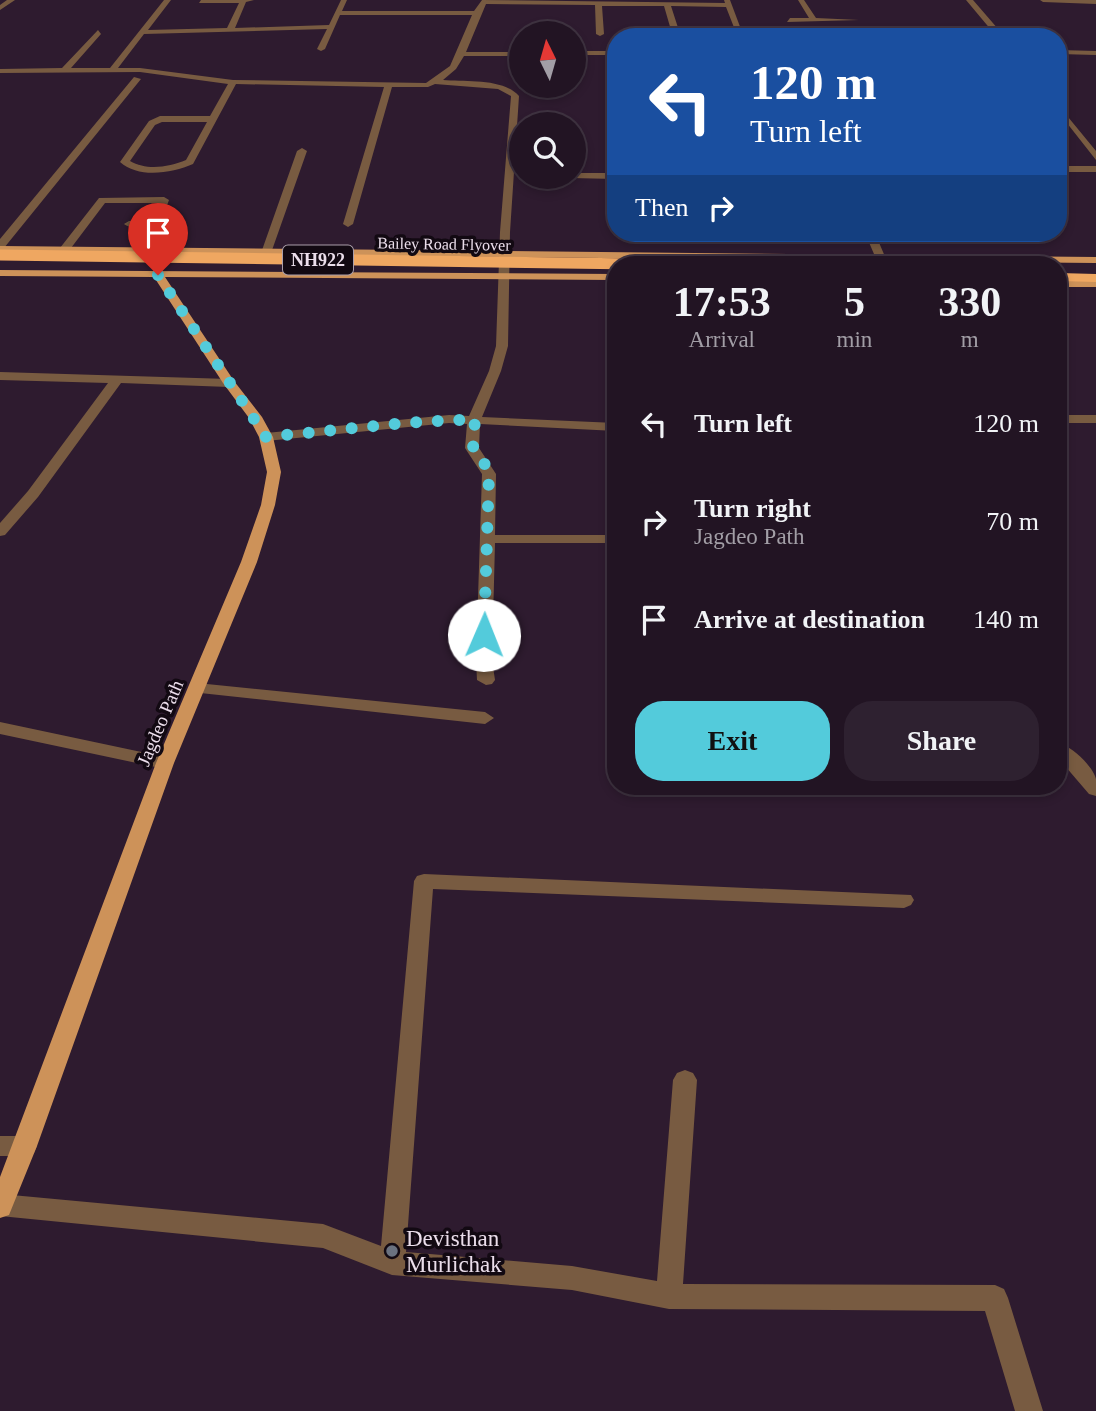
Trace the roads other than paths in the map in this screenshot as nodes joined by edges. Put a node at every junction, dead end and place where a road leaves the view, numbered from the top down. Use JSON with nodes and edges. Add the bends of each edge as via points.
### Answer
{"nodes":[{"id":1,"x":12,"y":0,"type":"edge"},
{"id":2,"x":168,"y":0,"type":"edge"},
{"id":3,"x":244,"y":0,"type":"edge"},
{"id":4,"x":251,"y":0,"type":"edge"},
{"id":5,"x":344,"y":0,"type":"edge"},
{"id":6,"x":801,"y":0,"type":"edge"},
{"id":7,"x":969,"y":0,"type":"edge"},
{"id":8,"x":1043,"y":0,"type":"edge"},
{"id":9,"x":484,"y":1,"type":"edge"},
{"id":10,"x":201,"y":2,"type":"dead end"},
{"id":11,"x":616,"y":2,"type":"edge"},
{"id":12,"x":728,"y":2,"type":"edge"},
{"id":13,"x":1096,"y":2,"type":"edge"},
{"id":14,"x":598,"y":4,"type":"junction"},
{"id":15,"x":667,"y":4,"type":"junction"},
{"id":16,"x":0,"y":8,"type":"edge"},
{"id":17,"x":339,"y":13,"type":"junction"},
{"id":18,"x":475,"y":13,"type":"junction"},
{"id":19,"x":814,"y":20,"type":"junction"},
{"id":20,"x":855,"y":20,"type":"dead end"},
{"id":21,"x":332,"y":27,"type":"junction"},
{"id":22,"x":674,"y":28,"type":"edge"},
{"id":23,"x":738,"y":28,"type":"edge"},
{"id":24,"x":794,"y":28,"type":"edge"},
{"id":25,"x":993,"y":28,"type":"edge"},
{"id":26,"x":230,"y":30,"type":"junction"},
{"id":27,"x":98,"y":32,"type":"dead end"},
{"id":28,"x":144,"y":32,"type":"junction"},
{"id":29,"x":600,"y":34,"type":"dead end"},
{"id":30,"x":321,"y":49,"type":"dead end"},
{"id":31,"x":1067,"y":52,"type":"edge"},
{"id":32,"x":586,"y":53,"type":"edge"},
{"id":33,"x":607,"y":53,"type":"edge"},
{"id":34,"x":1096,"y":53,"type":"edge"},
{"id":35,"x":464,"y":54,"type":"junction"},
{"id":36,"x":509,"y":54,"type":"edge"},
{"id":37,"x":65,"y":70,"type":"junction"},
{"id":38,"x":112,"y":70,"type":"junction"},
{"id":39,"x":0,"y":71,"type":"edge"},
{"id":40,"x":137,"y":79,"type":"dead end"},
{"id":41,"x":233,"y":82,"type":"junction"},
{"id":42,"x":435,"y":82,"type":"junction"},
{"id":43,"x":388,"y":86,"type":"junction"},
{"id":44,"x":514,"y":112,"type":"edge"},
{"id":45,"x":213,"y":119,"type":"junction"},
{"id":46,"x":1067,"y":122,"type":"edge"},
{"id":47,"x":302,"y":150,"type":"dead end"},
{"id":48,"x":1095,"y":154,"type":"edge"},
{"id":49,"x":1067,"y":169,"type":"edge"},
{"id":50,"x":1096,"y":169,"type":"edge"},
{"id":51,"x":586,"y":176,"type":"edge"},
{"id":52,"x":607,"y":176,"type":"edge"},
{"id":53,"x":509,"y":189,"type":"edge"},
{"id":54,"x":129,"y":224,"type":"dead end"},
{"id":55,"x":348,"y":224,"type":"dead end"},
{"id":56,"x":0,"y":248,"type":"edge"},
{"id":57,"x":64,"y":250,"type":"junction"},
{"id":58,"x":92,"y":250,"type":"junction"},
{"id":59,"x":212,"y":252,"type":"junction"},
{"id":60,"x":266,"y":253,"type":"junction"},
{"id":61,"x":0,"y":256,"type":"edge"},
{"id":62,"x":504,"y":256,"type":"junction"},
{"id":63,"x":607,"y":257,"type":"edge"},
{"id":64,"x":1067,"y":260,"type":"edge"},
{"id":65,"x":1096,"y":260,"type":"edge"},
{"id":66,"x":0,"y":262,"type":"edge"},
{"id":67,"x":607,"y":264,"type":"edge"},
{"id":68,"x":1067,"y":269,"type":"edge"},
{"id":69,"x":1096,"y":270,"type":"edge"},
{"id":70,"x":607,"y":271,"type":"edge"},
{"id":71,"x":0,"y":273,"type":"edge"},
{"id":72,"x":72,"y":274,"type":"junction"},
{"id":73,"x":158,"y":275,"type":"junction"},
{"id":74,"x":199,"y":275,"type":"junction"},
{"id":75,"x":503,"y":276,"type":"junction"},
{"id":76,"x":607,"y":277,"type":"edge"},
{"id":77,"x":1067,"y":277,"type":"edge"},
{"id":78,"x":1096,"y":278,"type":"edge"},
{"id":79,"x":1067,"y":284,"type":"edge"},
{"id":80,"x":1096,"y":284,"type":"edge"},
{"id":81,"x":0,"y":376,"type":"edge"},
{"id":82,"x":117,"y":380,"type":"junction"},
{"id":83,"x":229,"y":383,"type":"junction"},
{"id":84,"x":475,"y":419,"type":"junction"},
{"id":85,"x":1067,"y":419,"type":"edge"},
{"id":86,"x":1096,"y":419,"type":"edge"},
{"id":87,"x":607,"y":426,"type":"edge"},
{"id":88,"x":266,"y":437,"type":"junction"},
{"id":89,"x":0,"y":532,"type":"edge"},
{"id":90,"x":486,"y":539,"type":"junction"},
{"id":91,"x":607,"y":539,"type":"edge"},
{"id":92,"x":486,"y":680,"type":"dead end"},
{"id":93,"x":197,"y":688,"type":"junction"},
{"id":94,"x":485,"y":718,"type":"dead end"},
{"id":95,"x":0,"y":729,"type":"edge"},
{"id":96,"x":1067,"y":757,"type":"edge"},
{"id":97,"x":165,"y":763,"type":"junction"},
{"id":98,"x":1096,"y":790,"type":"edge"},
{"id":99,"x":904,"y":900,"type":"dead end"},
{"id":100,"x":685,"y":1080,"type":"dead end"},
{"id":101,"x":0,"y":1146,"type":"edge"},
{"id":102,"x":25,"y":1146,"type":"junction"},
{"id":103,"x":0,"y":1206,"type":"edge"},
{"id":104,"x":392,"y":1264,"type":"junction"},
{"id":105,"x":669,"y":1296,"type":"junction"},
{"id":106,"x":1029,"y":1411,"type":"edge"}],
"edges":[{"from":1,"to":16,"type":"street"},
{"from":2,"to":28,"type":"street"},
{"from":3,"to":4,"type":"street"},
{"from":3,"to":10,"type":"street"},
{"from":3,"to":26,"type":"street"},
{"from":5,"to":17,"type":"street"},
{"from":6,"to":19,"type":"street"},
{"from":7,"to":25,"type":"street"},
{"from":8,"to":13,"type":"street"},
{"from":9,"to":14,"type":"street"},
{"from":9,"to":18,"type":"street"},
{"from":11,"to":14,"type":"street"},
{"from":11,"to":15,"type":"street"},
{"from":12,"to":15,"type":"street"},
{"from":12,"to":23,"type":"street"},
{"from":14,"to":29,"type":"street"},
{"from":15,"to":22,"type":"street"},
{"from":17,"to":18,"type":"street"},
{"from":17,"to":21,"type":"street"},
{"from":18,"to":35,"type":"street"},
{"from":19,"to":20,"type":"street"},
{"from":19,"to":24,"type":"street","via":[[790,20]]},
{"from":21,"to":26,"type":"street"},
{"from":21,"to":30,"type":"street"},
{"from":26,"to":28,"type":"street"},
{"from":27,"to":37,"type":"street"},
{"from":28,"to":38,"type":"street"},
{"from":31,"to":34,"type":"street"},
{"from":32,"to":33,"type":"street"},
{"from":35,"to":36,"type":"street"},
{"from":35,"to":42,"type":"street"},
{"from":37,"to":38,"type":"street"},
{"from":37,"to":39,"type":"street"},
{"from":38,"to":41,"type":"street"},
{"from":40,"to":56,"type":"street"},
{"from":41,"to":43,"type":"street"},
{"from":41,"to":45,"type":"street"},
{"from":42,"to":43,"type":"street"},
{"from":42,"to":44,"type":"street","via":[[509,90],[515,96]]},
{"from":43,"to":55,"type":"street"},
{"from":45,"to":45,"type":"street","via":[[184,165],[138,167],[125,162],[152,122]]},
{"from":46,"to":48,"type":"street"},
{"from":47,"to":60,"type":"street"},
{"from":49,"to":50,"type":"street"},
{"from":51,"to":52,"type":"street"},
{"from":53,"to":62,"type":"street"},
{"from":54,"to":57,"type":"street","via":[[155,223],[164,200],[102,200]]},
{"from":56,"to":57,"type":"main road"},
{"from":57,"to":58,"type":"main road"},
{"from":58,"to":59,"type":"main road"},
{"from":58,"to":72,"type":"main road"},
{"from":59,"to":60,"type":"main road"},
{"from":59,"to":74,"type":"main road"},
{"from":60,"to":62,"type":"main road"},
{"from":61,"to":67,"type":"highway","name":"Bailey Road Flyover","number":"NH922","bridge":true},
{"from":62,"to":63,"type":"main road"},
{"from":62,"to":75,"type":"street"},
{"from":64,"to":65,"type":"main road"},
{"from":66,"to":70,"type":"highway","name":"Bailey Road Flyover","number":"NH922"},
{"from":68,"to":69,"type":"highway"},
{"from":71,"to":72,"type":"main road"},
{"from":72,"to":73,"type":"main road"},
{"from":73,"to":74,"type":"main road"},
{"from":73,"to":83,"type":"main road","name":"Jagdeo Path"},
{"from":74,"to":75,"type":"main road"},
{"from":75,"to":76,"type":"main road"},
{"from":75,"to":84,"type":"street","via":[[501,354]]},
{"from":77,"to":78,"type":"highway"},
{"from":79,"to":80,"type":"main road"},
{"from":81,"to":82,"type":"street"},
{"from":82,"to":83,"type":"street"},
{"from":82,"to":89,"type":"street"},
{"from":83,"to":88,"type":"main road","name":"Jagdeo Path"},
{"from":84,"to":87,"type":"street"},
{"from":84,"to":88,"type":"street"},
{"from":84,"to":90,"type":"street","via":[[473,449],[489,474]]},
{"from":85,"to":86,"type":"street"},
{"from":88,"to":93,"type":"main road","name":"Jagdeo Path","via":[[274,472],[268,505]]},
{"from":90,"to":91,"type":"street"},
{"from":90,"to":92,"type":"street"},
{"from":93,"to":94,"type":"street"},
{"from":93,"to":97,"type":"main road","name":"Jagdeo Path"},
{"from":95,"to":97,"type":"street"},
{"from":96,"to":98,"type":"street"},
{"from":97,"to":102,"type":"main road","name":"Jagdeo Path"},
{"from":99,"to":104,"type":"street","via":[[424,881]]},
{"from":100,"to":105,"type":"street"},
{"from":101,"to":102,"type":"street"},
{"from":102,"to":103,"type":"main road","name":"Jagdeo Path"},
{"from":103,"to":104,"type":"street","via":[[323,1236]]},
{"from":104,"to":105,"type":"street","via":[[572,1278]]},
{"from":105,"to":106,"type":"street","via":[[995,1298]]}]}
